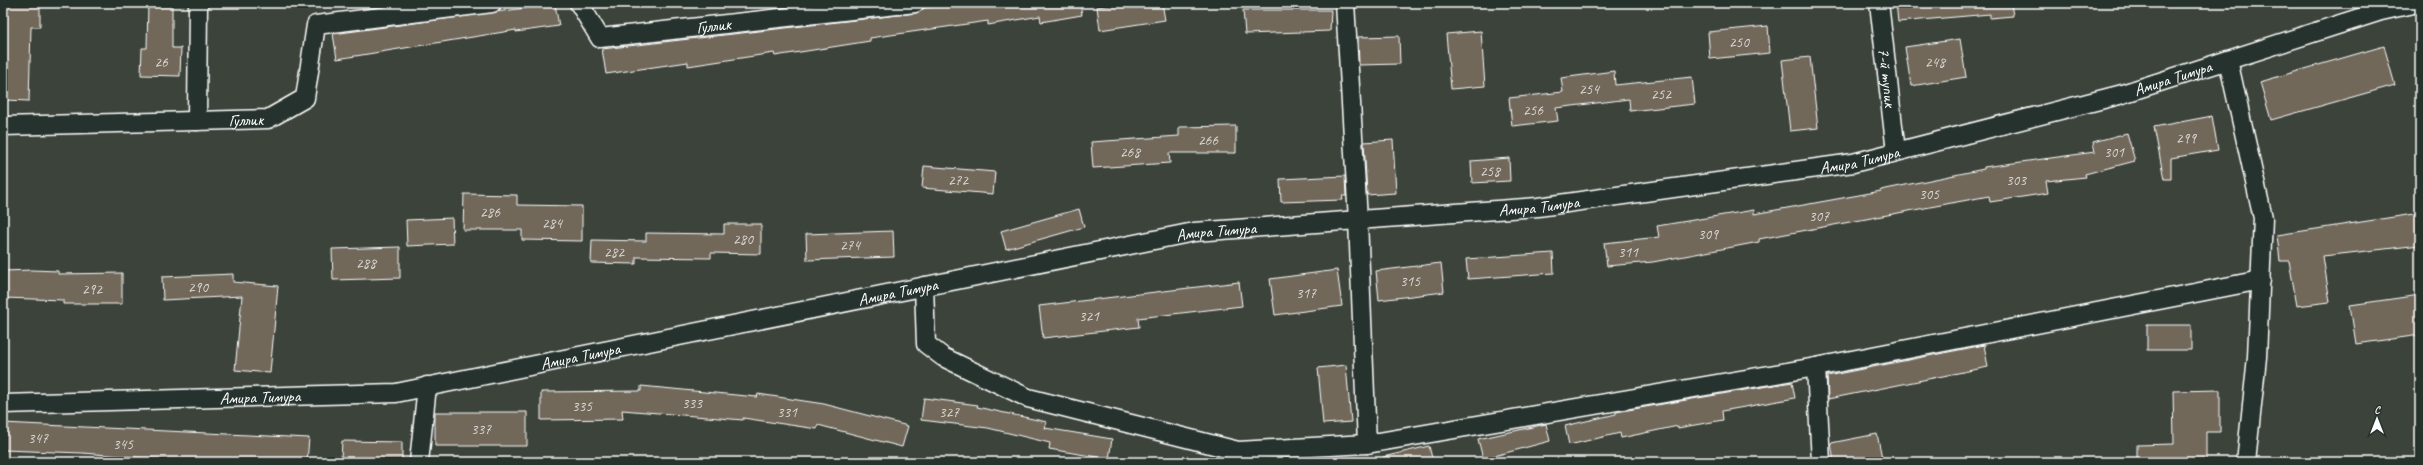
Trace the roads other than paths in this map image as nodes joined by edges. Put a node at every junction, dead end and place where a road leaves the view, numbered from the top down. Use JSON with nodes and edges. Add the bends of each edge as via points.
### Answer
{"nodes":[{"id":1,"x":198,"y":3,"type":"edge"},
{"id":2,"x":492,"y":3,"type":"edge"},
{"id":3,"x":579,"y":3,"type":"edge"},
{"id":4,"x":915,"y":3,"type":"edge"},
{"id":5,"x":1345,"y":3,"type":"edge"},
{"id":6,"x":1879,"y":3,"type":"edge"},
{"id":7,"x":2418,"y":3,"type":"edge"},
{"id":8,"x":2228,"y":60,"type":"junction"},
{"id":9,"x":198,"y":121,"type":"junction"},
{"id":10,"x":3,"y":126,"type":"edge"},
{"id":11,"x":1896,"y":152,"type":"junction"},
{"id":12,"x":1358,"y":220,"type":"junction"},
{"id":13,"x":2261,"y":280,"type":"junction"},
{"id":14,"x":924,"y":286,"type":"junction"},
{"id":15,"x":1816,"y":367,"type":"junction"},
{"id":16,"x":427,"y":386,"type":"junction"},
{"id":17,"x":3,"y":404,"type":"edge"},
{"id":18,"x":1367,"y":444,"type":"junction"},
{"id":19,"x":419,"y":462,"type":"edge"},
{"id":20,"x":1821,"y":462,"type":"edge"},
{"id":21,"x":2246,"y":462,"type":"edge"}],
"edges":[{"from":1,"to":9,"type":"street"},
{"from":2,"to":9,"type":"street","name":"Гуллик","via":[[316,25],[305,98],[268,119]]},
{"from":3,"to":4,"type":"street","name":"Гуллик","via":[[600,38]]},
{"from":5,"to":12,"type":"street"},
{"from":6,"to":11,"type":"street","name":"7-й тупик"},
{"from":7,"to":8,"type":"street","name":"Амира Тимура","via":[[2381,11]]},
{"from":8,"to":11,"type":"street","name":"Амира Тимура","via":[[2119,95]]},
{"from":8,"to":13,"type":"street","via":[[2263,218]]},
{"from":9,"to":10,"type":"street","name":"Гуллик"},
{"from":11,"to":12,"type":"street","name":"Амира Тимура","via":[[1853,163],[1538,207]]},
{"from":12,"to":14,"type":"street","name":"Амира Тимура","via":[[1194,232]]},
{"from":12,"to":18,"type":"street"},
{"from":13,"to":15,"type":"street"},
{"from":13,"to":21,"type":"street","via":[[2257,357]]},
{"from":14,"to":16,"type":"street","name":"Амира Тимура"},
{"from":14,"to":18,"type":"street","via":[[926,344],[943,357],[1028,398],[1238,451]]},
{"from":15,"to":18,"type":"street"},
{"from":15,"to":20,"type":"street"},
{"from":16,"to":17,"type":"street","name":"Амира Тимура","via":[[396,393]]},
{"from":16,"to":19,"type":"street"}]}
